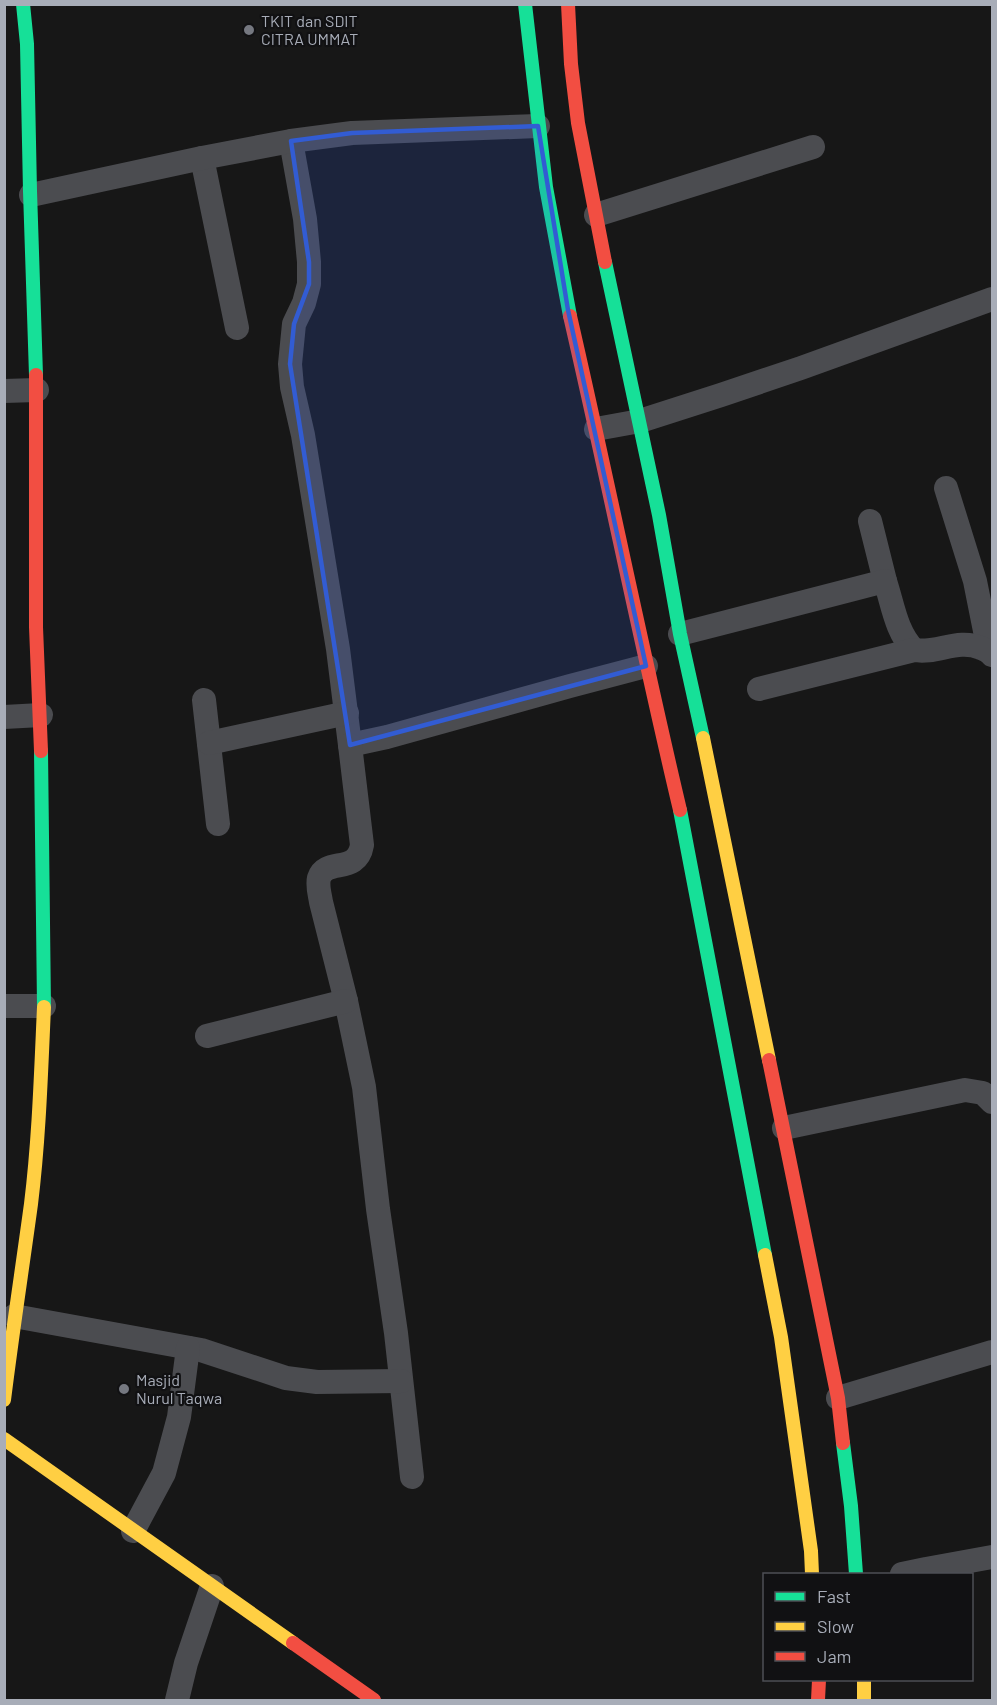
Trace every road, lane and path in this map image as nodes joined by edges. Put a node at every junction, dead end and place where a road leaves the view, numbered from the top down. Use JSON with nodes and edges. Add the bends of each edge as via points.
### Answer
{"nodes":[{"id":1,"x":23,"y":4,"type":"edge"},
{"id":2,"x":525,"y":4,"type":"edge"},
{"id":3,"x":568,"y":4,"type":"edge"},
{"id":4,"x":538,"y":126,"type":"junction"},
{"id":5,"x":291,"y":141,"type":"junction"},
{"id":6,"x":813,"y":147,"type":"dead end"},
{"id":7,"x":202,"y":158,"type":"junction"},
{"id":8,"x":30,"y":195,"type":"junction"},
{"id":9,"x":596,"y":215,"type":"junction"},
{"id":10,"x":993,"y":299,"type":"edge"},
{"id":11,"x":237,"y":328,"type":"dead end"},
{"id":12,"x":36,"y":390,"type":"junction"},
{"id":13,"x":4,"y":391,"type":"edge"},
{"id":14,"x":640,"y":421,"type":"junction"},
{"id":15,"x":596,"y":429,"type":"junction"},
{"id":16,"x":946,"y":488,"type":"dead end"},
{"id":17,"x":870,"y":521,"type":"dead end"},
{"id":18,"x":885,"y":581,"type":"junction"},
{"id":19,"x":680,"y":634,"type":"junction"},
{"id":20,"x":914,"y":650,"type":"junction"},
{"id":21,"x":991,"y":653,"type":"edge"},
{"id":22,"x":646,"y":666,"type":"junction"},
{"id":23,"x":759,"y":689,"type":"dead end"},
{"id":24,"x":204,"y":700,"type":"dead end"},
{"id":25,"x":347,"y":713,"type":"junction"},
{"id":26,"x":41,"y":715,"type":"junction"},
{"id":27,"x":4,"y":717,"type":"edge"},
{"id":28,"x":209,"y":743,"type":"junction"},
{"id":29,"x":350,"y":745,"type":"junction"},
{"id":30,"x":218,"y":824,"type":"dead end"},
{"id":31,"x":346,"y":1001,"type":"junction"},
{"id":32,"x":4,"y":1006,"type":"edge"},
{"id":33,"x":44,"y":1006,"type":"junction"},
{"id":34,"x":207,"y":1036,"type":"dead end"},
{"id":35,"x":993,"y":1102,"type":"edge"},
{"id":36,"x":784,"y":1128,"type":"junction"},
{"id":37,"x":14,"y":1316,"type":"junction"},
{"id":38,"x":188,"y":1348,"type":"junction"},
{"id":39,"x":993,"y":1352,"type":"edge"},
{"id":40,"x":401,"y":1381,"type":"junction"},
{"id":41,"x":838,"y":1398,"type":"junction"},
{"id":42,"x":4,"y":1400,"type":"edge"},
{"id":43,"x":4,"y":1439,"type":"edge"},
{"id":44,"x":412,"y":1477,"type":"dead end"},
{"id":45,"x":133,"y":1531,"type":"junction"},
{"id":46,"x":993,"y":1557,"type":"edge"},
{"id":47,"x":812,"y":1573,"type":"edge"},
{"id":48,"x":856,"y":1573,"type":"edge"},
{"id":49,"x":910,"y":1573,"type":"edge"},
{"id":50,"x":212,"y":1586,"type":"junction"},
{"id":51,"x":819,"y":1681,"type":"edge"},
{"id":52,"x":864,"y":1681,"type":"edge"},
{"id":53,"x":177,"y":1701,"type":"edge"},
{"id":54,"x":374,"y":1701,"type":"edge"},
{"id":55,"x":818,"y":1701,"type":"edge"},
{"id":56,"x":864,"y":1701,"type":"edge"}],
"edges":[{"from":1,"to":8,"type":"main road"},
{"from":2,"to":4,"type":"main road"},
{"from":3,"to":9,"type":"main road","via":[[578,123]]},
{"from":4,"to":5,"type":"street","via":[[352,133]]},
{"from":4,"to":15,"type":"main road","via":[[568,310]]},
{"from":5,"to":7,"type":"street"},
{"from":5,"to":25,"type":"street","via":[[309,262],[309,284],[294,324],[292,387]]},
{"from":6,"to":9,"type":"street"},
{"from":7,"to":8,"type":"street"},
{"from":7,"to":11,"type":"street"},
{"from":8,"to":12,"type":"main road"},
{"from":9,"to":14,"type":"main road"},
{"from":10,"to":14,"type":"street"},
{"from":12,"to":13,"type":"street"},
{"from":12,"to":26,"type":"main road","via":[[36,627]]},
{"from":14,"to":15,"type":"street"},
{"from":14,"to":19,"type":"main road"},
{"from":15,"to":22,"type":"main road"},
{"from":16,"to":21,"type":"street","via":[[975,581]]},
{"from":17,"to":18,"type":"street"},
{"from":18,"to":19,"type":"street"},
{"from":18,"to":20,"type":"street","via":[[899,628]]},
{"from":19,"to":36,"type":"main road"},
{"from":20,"to":21,"type":"street","via":[[973,644]]},
{"from":20,"to":23,"type":"street"},
{"from":22,"to":29,"type":"street"},
{"from":22,"to":47,"type":"main road","via":[[684,827],[781,1336]]},
{"from":24,"to":28,"type":"street"},
{"from":25,"to":28,"type":"street"},
{"from":25,"to":29,"type":"street"},
{"from":26,"to":27,"type":"street"},
{"from":26,"to":33,"type":"main road"},
{"from":28,"to":30,"type":"street"},
{"from":29,"to":31,"type":"street","via":[[361,853],[352,862],[328,869],[319,880]]},
{"from":31,"to":34,"type":"street"},
{"from":31,"to":40,"type":"street","via":[[364,1087]]},
{"from":32,"to":33,"type":"street"},
{"from":33,"to":37,"type":"main road","via":[[31,1203]]},
{"from":35,"to":36,"type":"street","via":[[983,1093],[965,1090]]},
{"from":36,"to":41,"type":"main road"},
{"from":37,"to":38,"type":"street"},
{"from":37,"to":42,"type":"main road"},
{"from":38,"to":40,"type":"street","via":[[286,1378],[317,1382]]},
{"from":38,"to":45,"type":"street","via":[[179,1417],[164,1473]]},
{"from":39,"to":41,"type":"street"},
{"from":40,"to":44,"type":"street"},
{"from":41,"to":48,"type":"main road"},
{"from":43,"to":45,"type":"main road"},
{"from":45,"to":50,"type":"main road"},
{"from":46,"to":49,"type":"street"},
{"from":50,"to":53,"type":"street"},
{"from":50,"to":54,"type":"main road"},
{"from":51,"to":55,"type":"main road"},
{"from":52,"to":56,"type":"main road"}]}
